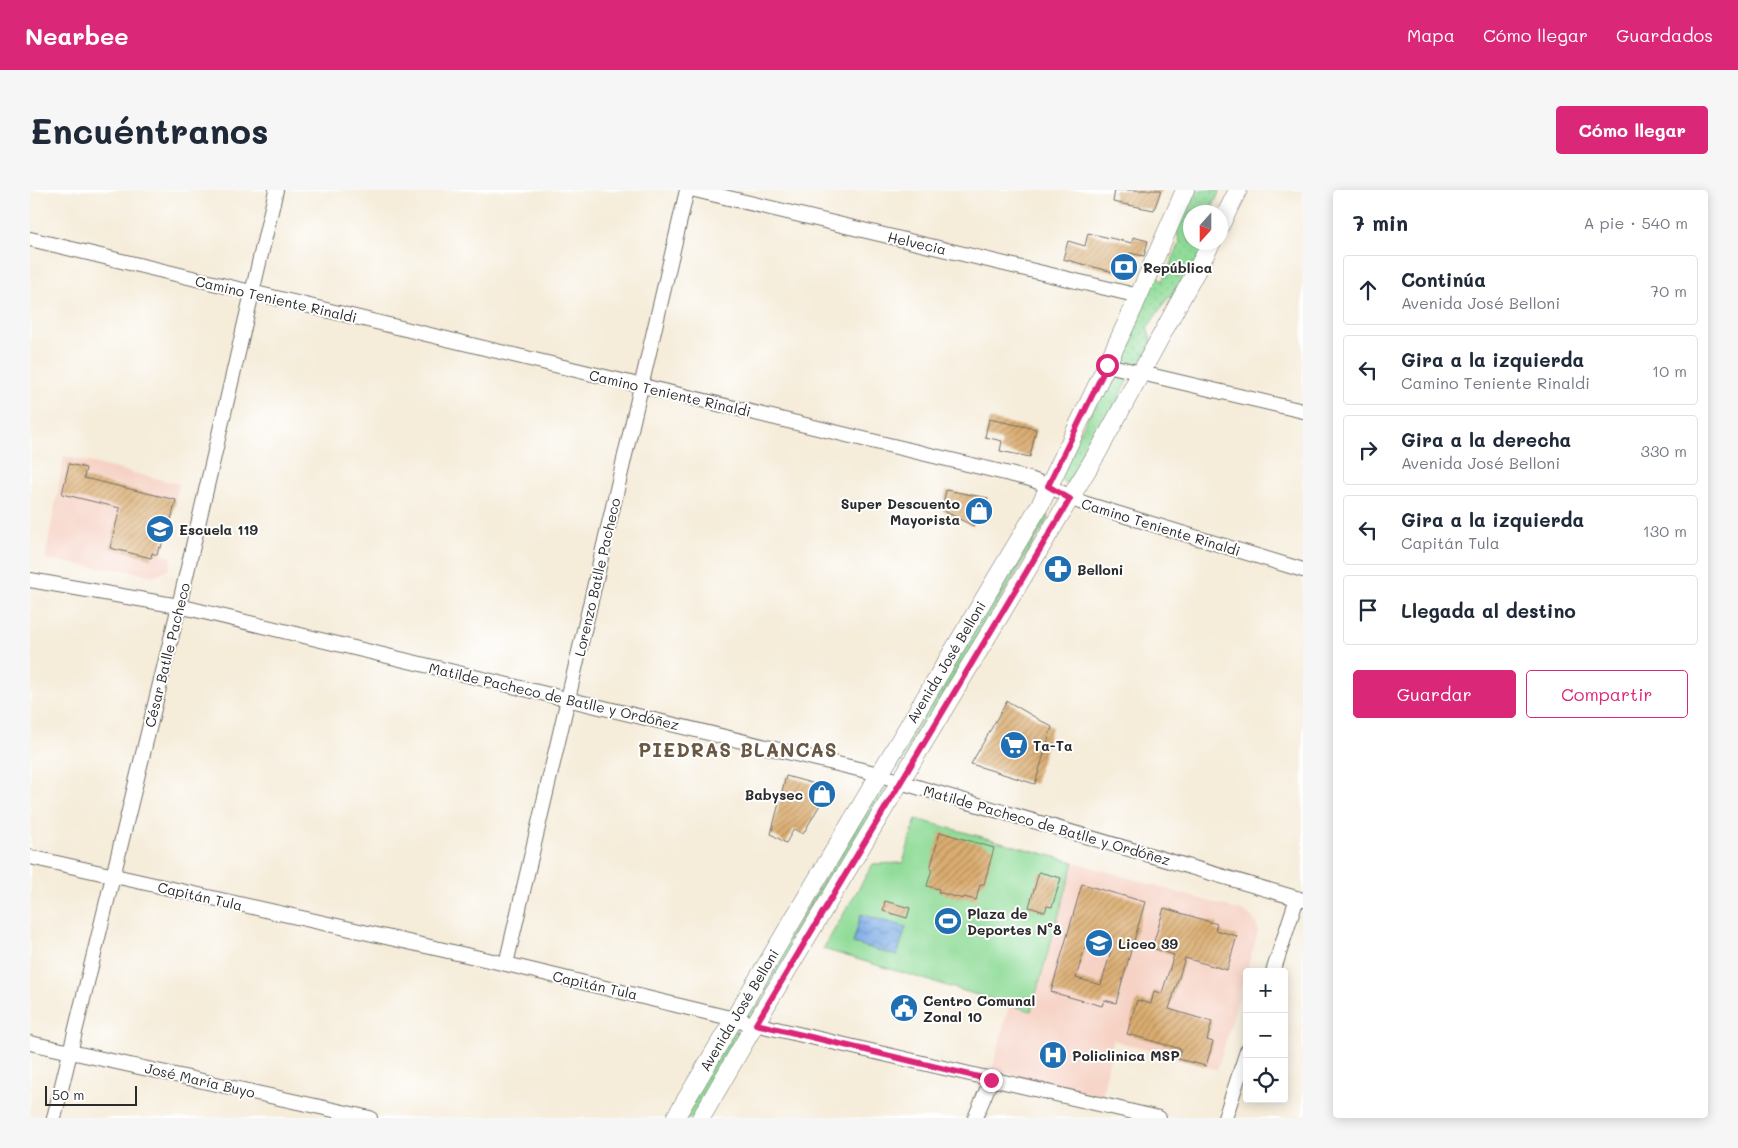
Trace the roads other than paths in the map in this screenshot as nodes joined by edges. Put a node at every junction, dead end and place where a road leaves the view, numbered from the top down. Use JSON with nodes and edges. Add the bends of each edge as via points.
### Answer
{"nodes":[{"id":1,"x":276,"y":190,"type":"edge"},
{"id":2,"x":687,"y":190,"type":"edge"},
{"id":3,"x":695,"y":190,"type":"edge"},
{"id":4,"x":1185,"y":190,"type":"edge"},
{"id":5,"x":1238,"y":190,"type":"edge"},
{"id":6,"x":1228,"y":210,"type":"edge"},
{"id":7,"x":30,"y":239,"type":"edge"},
{"id":8,"x":1208,"y":250,"type":"edge"},
{"id":9,"x":252,"y":293,"type":"junction"},
{"id":10,"x":1139,"y":296,"type":"junction"},
{"id":11,"x":1107,"y":365,"type":"junction"},
{"id":12,"x":1141,"y":374,"type":"junction"},
{"id":13,"x":642,"y":386,"type":"junction"},
{"id":14,"x":1303,"y":411,"type":"edge"},
{"id":15,"x":1048,"y":486,"type":"junction"},
{"id":16,"x":1070,"y":499,"type":"junction"},
{"id":17,"x":1303,"y":570,"type":"edge"},
{"id":18,"x":30,"y":580,"type":"edge"},
{"id":19,"x":179,"y":606,"type":"junction"},
{"id":20,"x":568,"y":699,"type":"junction"},
{"id":21,"x":880,"y":774,"type":"junction"},
{"id":22,"x":900,"y":782,"type":"junction"},
{"id":23,"x":30,"y":857,"type":"edge"},
{"id":24,"x":113,"y":876,"type":"junction"},
{"id":25,"x":1300,"y":899,"type":"edge"},
{"id":26,"x":506,"y":964,"type":"junction"},
{"id":27,"x":1274,"y":968,"type":"edge"},
{"id":28,"x":733,"y":1019,"type":"junction"},
{"id":29,"x":756,"y":1024,"type":"junction"},
{"id":30,"x":30,"y":1043,"type":"edge"},
{"id":31,"x":69,"y":1051,"type":"junction"},
{"id":32,"x":1245,"y":1058,"type":"edge"},
{"id":33,"x":991,"y":1080,"type":"junction"},
{"id":34,"x":54,"y":1118,"type":"edge"},
{"id":35,"x":370,"y":1118,"type":"edge"},
{"id":36,"x":675,"y":1118,"type":"edge"},
{"id":37,"x":701,"y":1118,"type":"edge"},
{"id":38,"x":975,"y":1118,"type":"edge"},
{"id":39,"x":1160,"y":1118,"type":"edge"},
{"id":40,"x":1224,"y":1118,"type":"edge"}],
"edges":[{"from":1,"to":9,"type":"street","name":"César Batlle Pacheco"},
{"from":2,"to":13,"type":"street","name":"Lorenzo Batlle Pacheco"},
{"from":3,"to":10,"type":"street","name":"Helvecia"},
{"from":4,"to":10,"type":"main road","name":"Avenida José Belloni"},
{"from":5,"to":6,"type":"main road"},
{"from":7,"to":9,"type":"street","name":"Camino Teniente Rinaldi"},
{"from":8,"to":12,"type":"main road","name":"Avenida José Belloni"},
{"from":9,"to":13,"type":"street","name":"Camino Teniente Rinaldi"},
{"from":9,"to":19,"type":"street","name":"César Batlle Pacheco"},
{"from":10,"to":11,"type":"main road","name":"Avenida José Belloni"},
{"from":11,"to":12,"type":"street"},
{"from":11,"to":15,"type":"main road","name":"Avenida José Belloni"},
{"from":12,"to":14,"type":"street"},
{"from":12,"to":16,"type":"main road","name":"Avenida José Belloni"},
{"from":13,"to":15,"type":"street","name":"Camino Teniente Rinaldi"},
{"from":13,"to":20,"type":"street","name":"Lorenzo Batlle Pacheco"},
{"from":15,"to":16,"type":"street","name":"Camino Teniente Rinaldi"},
{"from":15,"to":21,"type":"main road","name":"Avenida José Belloni","via":[[1041,503]]},
{"from":16,"to":17,"type":"street","name":"Camino Teniente Rinaldi"},
{"from":16,"to":22,"type":"main road","name":"Avenida José Belloni"},
{"from":18,"to":19,"type":"street","name":"Matilde Pacheco de Batlle y Ordóñez"},
{"from":19,"to":20,"type":"street","name":"Matilde Pacheco de Batlle y Ordóñez"},
{"from":19,"to":24,"type":"street","name":"César Batlle Pacheco"},
{"from":20,"to":21,"type":"street","name":"Matilde Pacheco de Batlle y Ordóñez"},
{"from":20,"to":26,"type":"street","name":"Lorenzo Batlle Pacheco"},
{"from":21,"to":22,"type":"street","name":"Matilde Pacheco de Batlle y Ordóñez"},
{"from":21,"to":28,"type":"main road","name":"Avenida José Belloni"},
{"from":22,"to":25,"type":"street","name":"Matilde Pacheco de Batlle y Ordóñez"},
{"from":22,"to":29,"type":"main road","name":"Avenida José Belloni"},
{"from":23,"to":24,"type":"street","name":"Capitán Tula"},
{"from":24,"to":26,"type":"street","name":"Capitán Tula"},
{"from":24,"to":31,"type":"street","name":"César Batlle Pacheco"},
{"from":25,"to":27,"type":"street"},
{"from":26,"to":28,"type":"street","name":"Capitán Tula"},
{"from":28,"to":29,"type":"street","name":"Capitán Tula"},
{"from":28,"to":36,"type":"main road","name":"Avenida José Belloni"},
{"from":29,"to":33,"type":"street","name":"Capitán Tula"},
{"from":29,"to":37,"type":"main road","name":"Avenida José Belloni"},
{"from":30,"to":31,"type":"street","name":"José María Buyo"},
{"from":31,"to":34,"type":"street","name":"César Batlle Pacheco"},
{"from":31,"to":35,"type":"street","name":"José María Buyo"},
{"from":32,"to":40,"type":"street"},
{"from":33,"to":38,"type":"street"},
{"from":33,"to":39,"type":"street","name":"Capitán Tula"}]}
